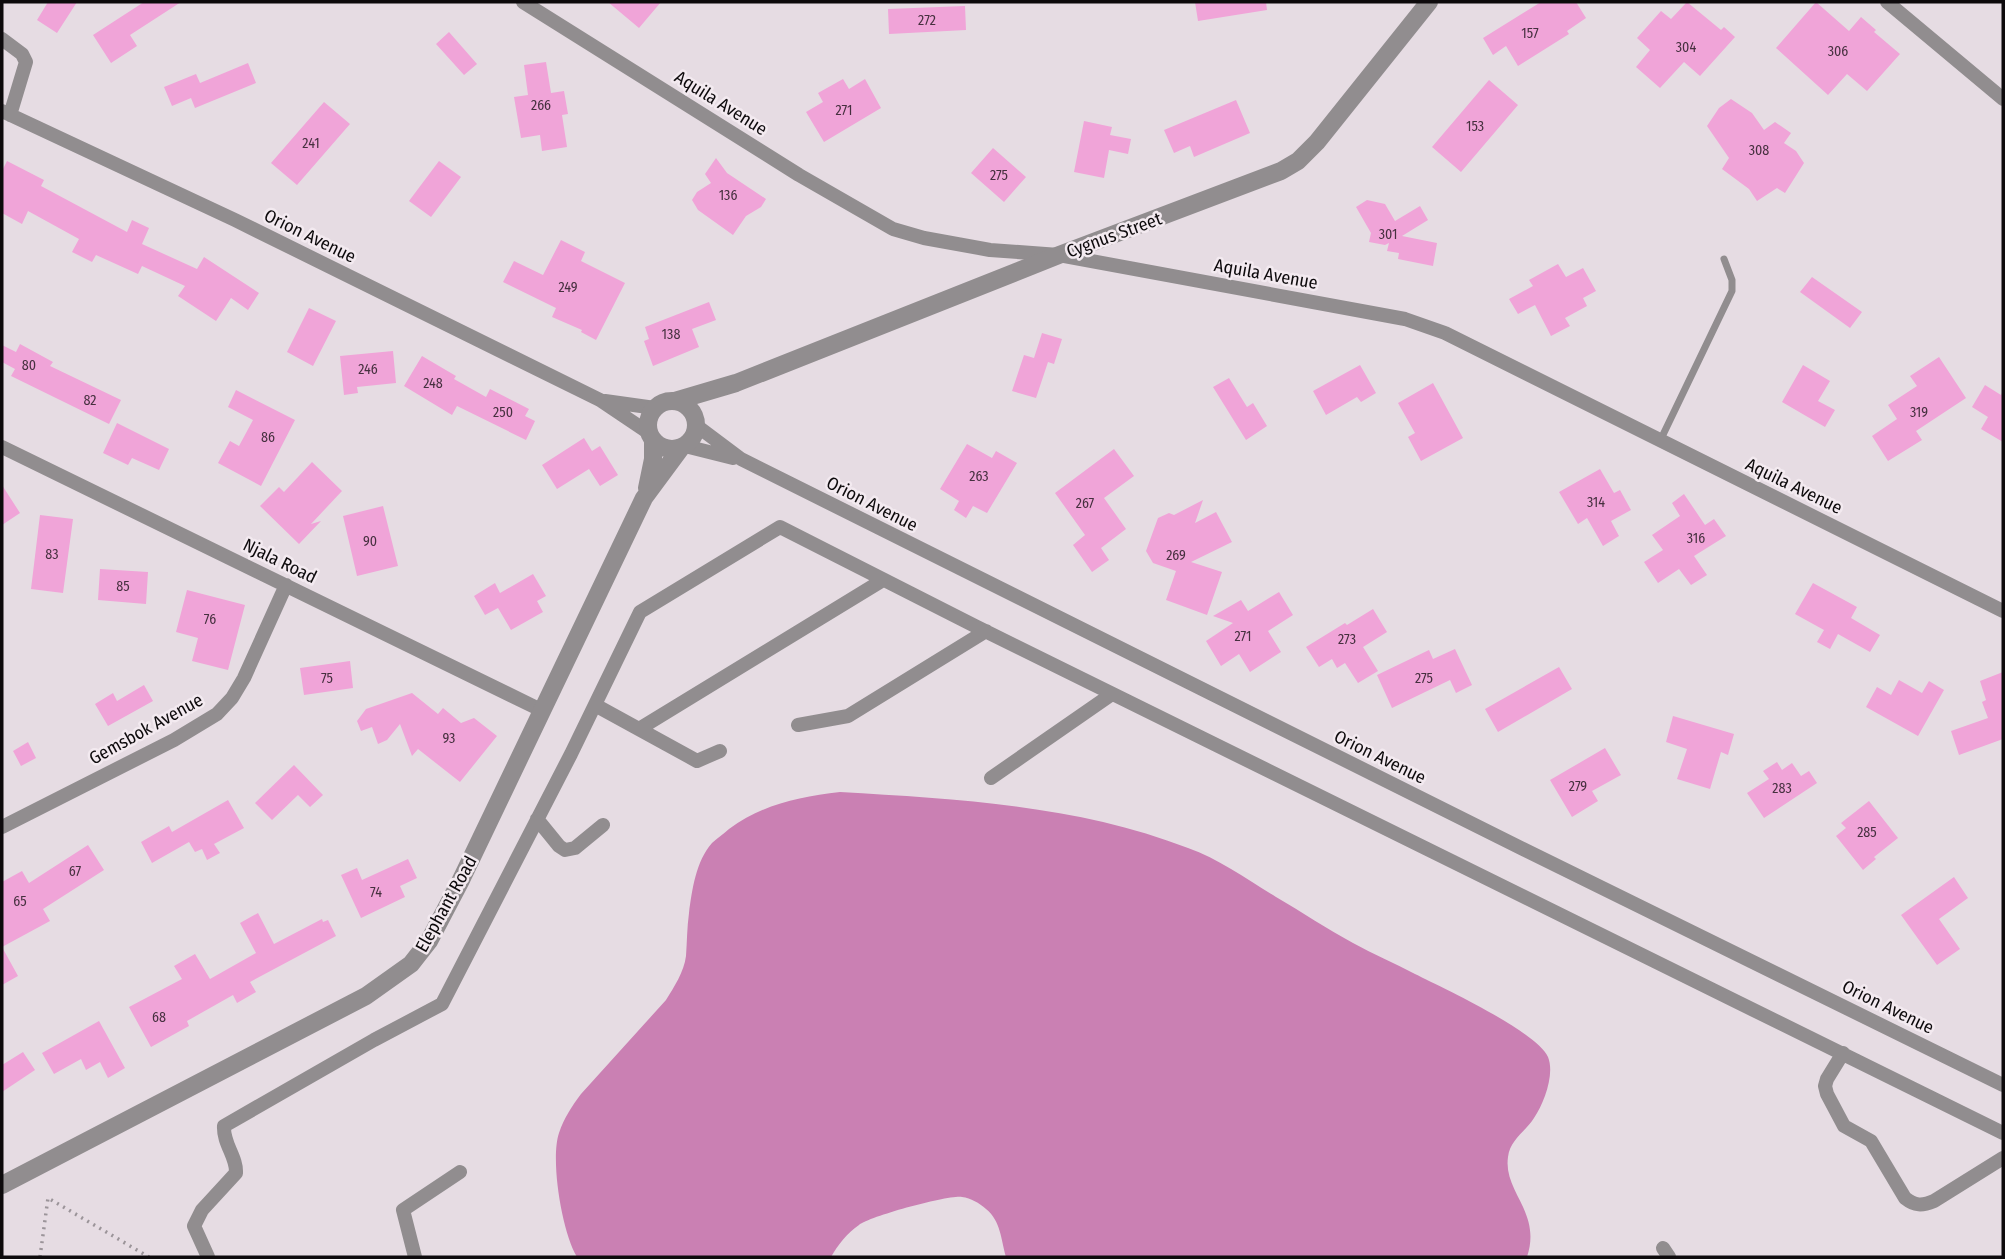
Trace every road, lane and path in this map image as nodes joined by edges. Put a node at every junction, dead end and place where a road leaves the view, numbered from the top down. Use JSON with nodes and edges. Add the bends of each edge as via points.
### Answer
{"nodes":[{"id":1,"x":523,"y":2,"type":"edge"},
{"id":2,"x":1429,"y":2,"type":"edge"},
{"id":3,"x":1887,"y":2,"type":"edge"},
{"id":4,"x":2,"y":39,"type":"edge"},
{"id":5,"x":2003,"y":99,"type":"edge"},
{"id":6,"x":6,"y":113,"type":"edge"},
{"id":7,"x":1059,"y":256,"type":"junction"},
{"id":8,"x":1724,"y":260,"type":"dead end"},
{"id":9,"x":736,"y":383,"type":"junction"},
{"id":10,"x":600,"y":400,"type":"junction"},
{"id":11,"x":675,"y":401,"type":"junction"},
{"id":12,"x":655,"y":408,"type":"junction"},
{"id":13,"x":696,"y":422,"type":"junction"},
{"id":14,"x":651,"y":436,"type":"junction"},
{"id":15,"x":1660,"y":441,"type":"junction"},
{"id":16,"x":2,"y":447,"type":"edge"},
{"id":17,"x":683,"y":447,"type":"junction"},
{"id":18,"x":741,"y":459,"type":"junction"},
{"id":19,"x":644,"y":498,"type":"junction"},
{"id":20,"x":883,"y":580,"type":"junction"},
{"id":21,"x":286,"y":585,"type":"junction"},
{"id":22,"x":2003,"y":611,"type":"edge"},
{"id":23,"x":986,"y":631,"type":"junction"},
{"id":24,"x":1112,"y":694,"type":"junction"},
{"id":25,"x":595,"y":705,"type":"junction"},
{"id":26,"x":541,"y":710,"type":"junction"},
{"id":27,"x":798,"y":725,"type":"dead end"},
{"id":28,"x":639,"y":729,"type":"junction"},
{"id":29,"x":720,"y":751,"type":"dead end"},
{"id":30,"x":991,"y":778,"type":"dead end"},
{"id":31,"x":537,"y":819,"type":"junction"},
{"id":32,"x":603,"y":825,"type":"dead end"},
{"id":33,"x":2,"y":827,"type":"edge"},
{"id":34,"x":1843,"y":1053,"type":"junction"},
{"id":35,"x":2003,"y":1084,"type":"edge"},
{"id":36,"x":2003,"y":1133,"type":"edge"},
{"id":37,"x":2003,"y":1158,"type":"edge"},
{"id":38,"x":460,"y":1172,"type":"dead end"},
{"id":39,"x":2,"y":1185,"type":"edge"},
{"id":40,"x":40,"y":1257,"type":"edge"},
{"id":41,"x":149,"y":1257,"type":"edge"},
{"id":42,"x":208,"y":1257,"type":"edge"},
{"id":43,"x":415,"y":1257,"type":"edge"}],
"edges":[{"from":1,"to":7,"type":"street","name":"Aquila Avenue","via":[[892,229],[990,250]]},
{"from":2,"to":7,"type":"street","name":"Cygnus Street","via":[[1298,161],[1258,182]]},
{"from":3,"to":5,"type":"street"},
{"from":4,"to":6,"type":"street","via":[[26,62]]},
{"from":6,"to":10,"type":"street","name":"Orion Avenue"},
{"from":7,"to":9,"type":"street","name":"Cygnus Street"},
{"from":7,"to":15,"type":"street","name":"Aquila Avenue","via":[[1405,319],[1445,333]]},
{"from":8,"to":15,"type":"lane","via":[[1732,291]]},
{"from":9,"to":11,"type":"street","name":"Cygnus Street"},
{"from":9,"to":13,"type":"street","name":"Cygnus Street","via":[[714,397]]},
{"from":10,"to":12,"type":"street","name":"Orion Avenue"},
{"from":10,"to":14,"type":"street","name":"Orion Avenue"},
{"from":11,"to":12,"type":"street"},
{"from":11,"to":13,"type":"street","via":[[688,406]]},
{"from":12,"to":14,"type":"street","via":[[648,420]]},
{"from":13,"to":17,"type":"street","via":[[693,437]]},
{"from":13,"to":18,"type":"street","name":"Orion Avenue"},
{"from":14,"to":17,"type":"street","via":[[665,449]]},
{"from":14,"to":19,"type":"street","name":"Elephant Road","via":[[653,459]]},
{"from":15,"to":22,"type":"street","name":"Aquila Avenue"},
{"from":16,"to":21,"type":"street","name":"Njala Road"},
{"from":17,"to":18,"type":"street","name":"Orion Avenue"},
{"from":17,"to":19,"type":"street","name":"Elephant Road"},
{"from":18,"to":35,"type":"street","name":"Orion Avenue"},
{"from":19,"to":26,"type":"street","name":"Elephant Road"},
{"from":20,"to":23,"type":"street"},
{"from":20,"to":25,"type":"street","via":[[780,527],[640,612]]},
{"from":20,"to":28,"type":"street"},
{"from":21,"to":26,"type":"street","name":"Njala Road"},
{"from":21,"to":33,"type":"street","name":"Gemsbok Avenue","via":[[244,678],[217,714]]},
{"from":23,"to":24,"type":"street"},
{"from":23,"to":27,"type":"street","via":[[848,716]]},
{"from":24,"to":30,"type":"street"},
{"from":24,"to":34,"type":"street"},
{"from":25,"to":28,"type":"street"},
{"from":25,"to":31,"type":"street"},
{"from":26,"to":39,"type":"street","name":"Elephant Road","via":[[460,882],[429,941],[411,964],[366,996]]},
{"from":28,"to":29,"type":"street","via":[[697,761]]},
{"from":31,"to":32,"type":"street","via":[[565,850],[575,848]]},
{"from":31,"to":42,"type":"street","via":[[442,1004],[224,1126],[223,1137],[237,1167],[194,1226]]},
{"from":34,"to":36,"type":"street"},
{"from":34,"to":37,"type":"street","via":[[1827,1079],[1826,1094],[1844,1126],[1871,1141],[1913,1204],[1934,1201]]},
{"from":38,"to":43,"type":"street","via":[[403,1210]]},
{"from":40,"to":41,"type":"path","via":[[48,1198]]}]}
